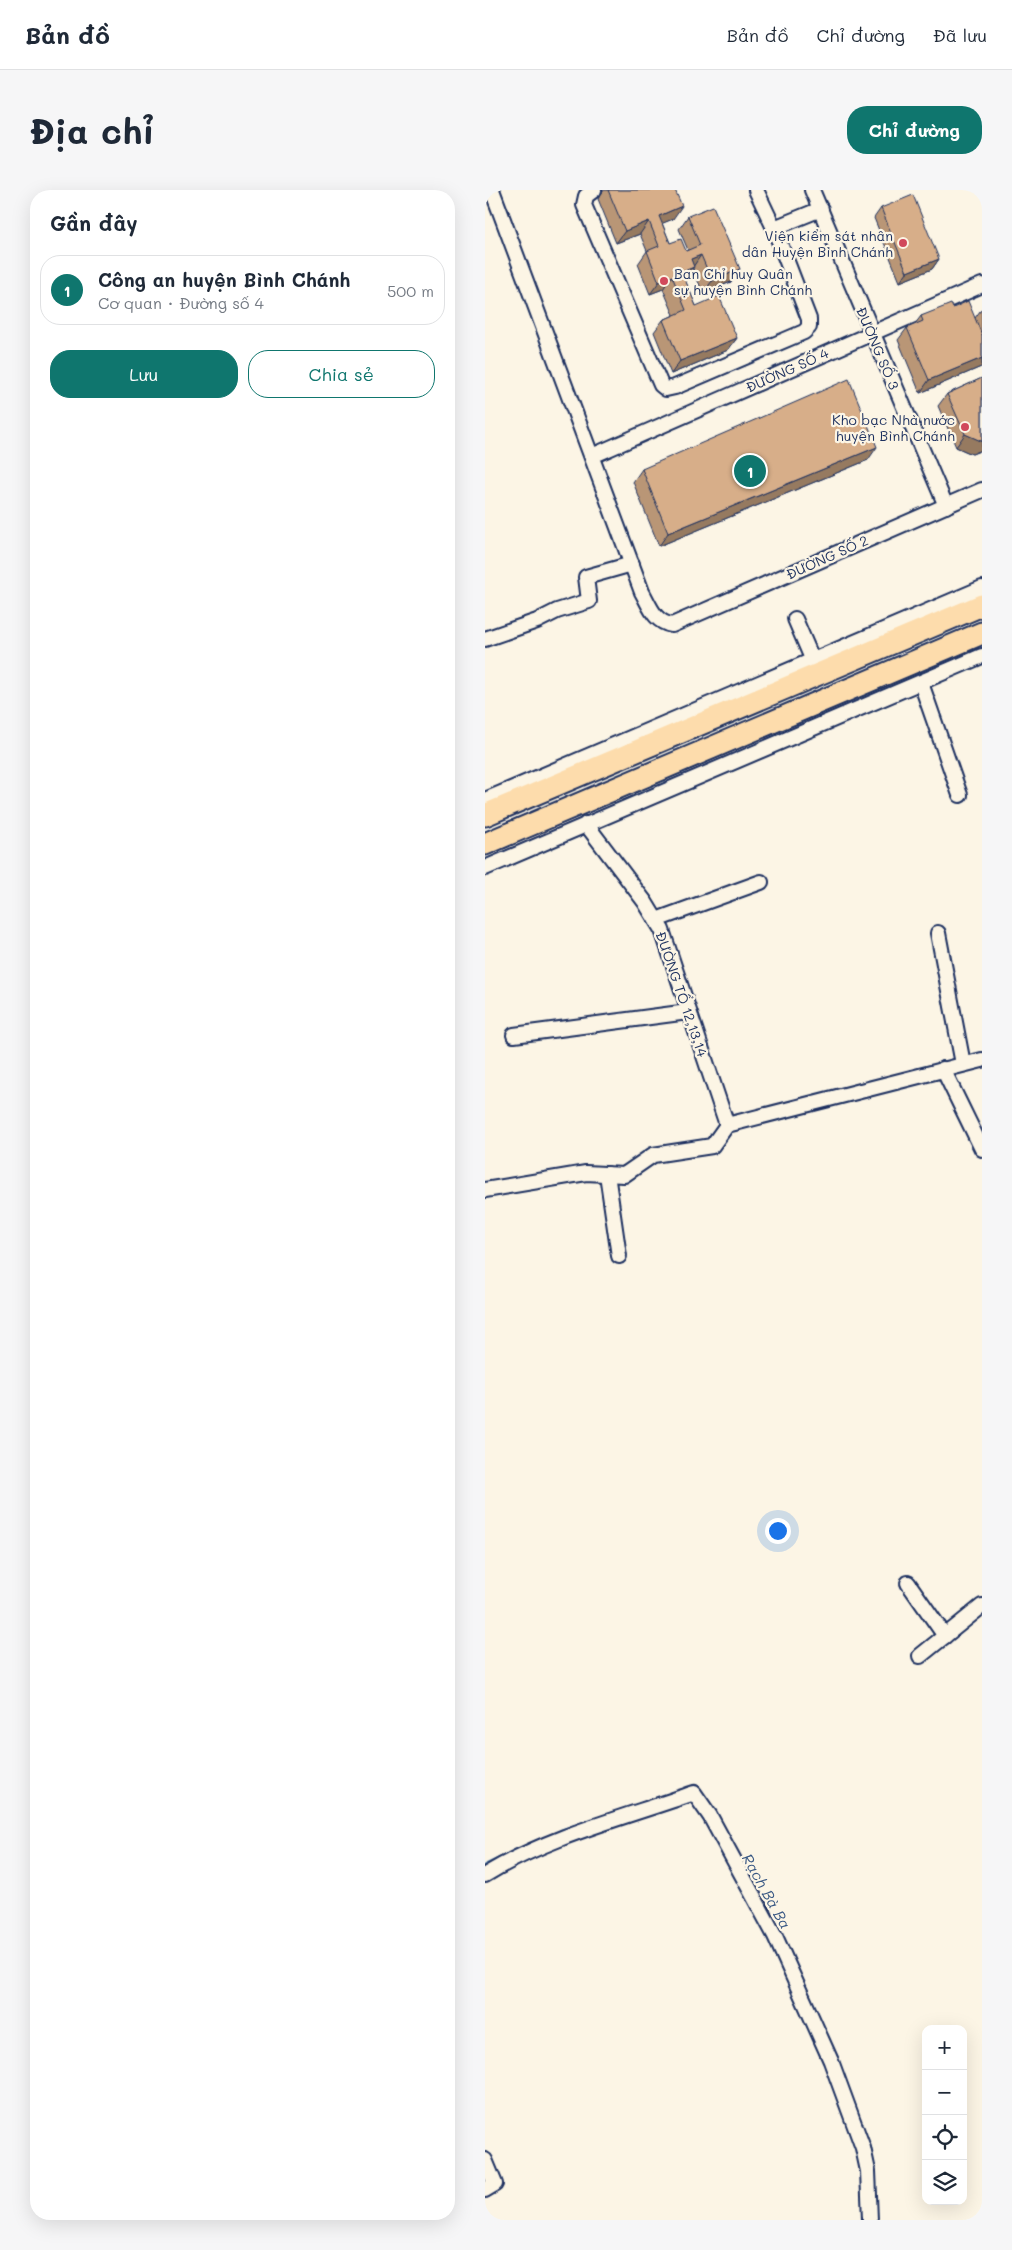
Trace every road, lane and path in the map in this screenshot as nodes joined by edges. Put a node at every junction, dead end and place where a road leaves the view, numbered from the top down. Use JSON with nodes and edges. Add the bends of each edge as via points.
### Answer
{"nodes":[{"id":1,"x":491,"y":190,"type":"edge"},
{"id":2,"x":594,"y":190,"type":"edge"},
{"id":3,"x":756,"y":190,"type":"edge"},
{"id":4,"x":812,"y":190,"type":"edge"},
{"id":5,"x":821,"y":209,"type":"junction"},
{"id":6,"x":774,"y":228,"type":"junction"},
{"id":7,"x":982,"y":285,"type":"edge"},
{"id":8,"x":871,"y":332,"type":"junction"},
{"id":9,"x":593,"y":456,"type":"junction"},
{"id":10,"x":982,"y":490,"type":"edge"},
{"id":11,"x":945,"y":506,"type":"junction"},
{"id":12,"x":632,"y":564,"type":"junction"},
{"id":13,"x":982,"y":588,"type":"edge"},
{"id":14,"x":982,"y":605,"type":"edge"},
{"id":15,"x":795,"y":619,"type":"dead end"},
{"id":16,"x":982,"y":632,"type":"edge"},
{"id":17,"x":485,"y":639,"type":"edge"},
{"id":18,"x":982,"y":656,"type":"edge"},
{"id":19,"x":813,"y":661,"type":"junction"},
{"id":20,"x":921,"y":683,"type":"junction"},
{"id":21,"x":960,"y":795,"type":"dead end"},
{"id":22,"x":485,"y":800,"type":"edge"},
{"id":23,"x":485,"y":815,"type":"edge"},
{"id":24,"x":586,"y":824,"type":"junction"},
{"id":25,"x":485,"y":844,"type":"edge"},
{"id":26,"x":485,"y":868,"type":"edge"},
{"id":27,"x":761,"y":882,"type":"dead end"},
{"id":28,"x":656,"y":920,"type":"junction"},
{"id":29,"x":938,"y":933,"type":"dead end"},
{"id":30,"x":688,"y":1012,"type":"junction"},
{"id":31,"x":514,"y":1035,"type":"dead end"},
{"id":32,"x":982,"y":1060,"type":"edge"},
{"id":33,"x":963,"y":1064,"type":"junction"},
{"id":34,"x":943,"y":1068,"type":"junction"},
{"id":35,"x":727,"y":1125,"type":"junction"},
{"id":36,"x":982,"y":1149,"type":"edge"},
{"id":37,"x":607,"y":1174,"type":"junction"},
{"id":38,"x":485,"y":1190,"type":"edge"},
{"id":39,"x":619,"y":1256,"type":"dead end"},
{"id":40,"x":909,"y":1584,"type":"dead end"},
{"id":41,"x":982,"y":1606,"type":"edge"},
{"id":42,"x":945,"y":1636,"type":"junction"},
{"id":43,"x":920,"y":1656,"type":"dead end"},
{"id":44,"x":485,"y":1875,"type":"edge"},
{"id":45,"x":485,"y":2160,"type":"edge"},
{"id":46,"x":485,"y":2190,"type":"edge"},
{"id":47,"x":870,"y":2220,"type":"edge"}],
"edges":[{"from":1,"to":9,"type":"street"},
{"from":2,"to":6,"type":"street","via":[[586,196],[584,205],[661,385],[666,388],[675,387],[809,328],[809,319]]},
{"from":3,"to":6,"type":"street"},
{"from":4,"to":5,"type":"street","name":"ĐƯỜNG SỐ 3"},
{"from":5,"to":6,"type":"street"},
{"from":5,"to":8,"type":"street","name":"ĐƯỜNG SỐ 3"},
{"from":7,"to":8,"type":"street","name":"ĐƯỜNG SỐ 4"},
{"from":8,"to":9,"type":"street","name":"ĐƯỜNG SỐ 4"},
{"from":8,"to":11,"type":"street","name":"ĐƯỜNG SỐ 3"},
{"from":9,"to":12,"type":"street"},
{"from":10,"to":11,"type":"street","name":"ĐƯỜNG SỐ 2"},
{"from":11,"to":12,"type":"street","name":"ĐƯỜNG SỐ 2","via":[[672,625],[655,617]]},
{"from":12,"to":17,"type":"street","via":[[586,577],[589,601]]},
{"from":13,"to":19,"type":"street"},
{"from":14,"to":23,"type":"highway"},
{"from":15,"to":19,"type":"street"},
{"from":16,"to":25,"type":"highway"},
{"from":18,"to":20,"type":"street"},
{"from":19,"to":22,"type":"street"},
{"from":20,"to":21,"type":"street"},
{"from":20,"to":24,"type":"street"},
{"from":24,"to":26,"type":"street"},
{"from":24,"to":28,"type":"street","name":"ĐƯỜNG TỔ 12,13,14"},
{"from":27,"to":28,"type":"street"},
{"from":28,"to":30,"type":"street","name":"ĐƯỜNG TỔ 12,13,14"},
{"from":29,"to":33,"type":"street"},
{"from":30,"to":31,"type":"street"},
{"from":30,"to":35,"type":"street","name":"ĐƯỜNG TỔ 12,13,14"},
{"from":32,"to":33,"type":"street"},
{"from":33,"to":34,"type":"street"},
{"from":34,"to":35,"type":"street"},
{"from":34,"to":36,"type":"street"},
{"from":35,"to":37,"type":"street","via":[[711,1146],[653,1156],[624,1175]]},
{"from":37,"to":38,"type":"street","via":[[586,1174]]},
{"from":37,"to":39,"type":"street"},
{"from":40,"to":42,"type":"street"},
{"from":41,"to":42,"type":"street"},
{"from":42,"to":43,"type":"street"},
{"from":44,"to":47,"type":"street","via":[[511,1859],[560,1838],[694,1794],[710,1816],[775,1936],[831,2061],[866,2163]]},
{"from":45,"to":46,"type":"street","via":[[495,2184]]}]}
